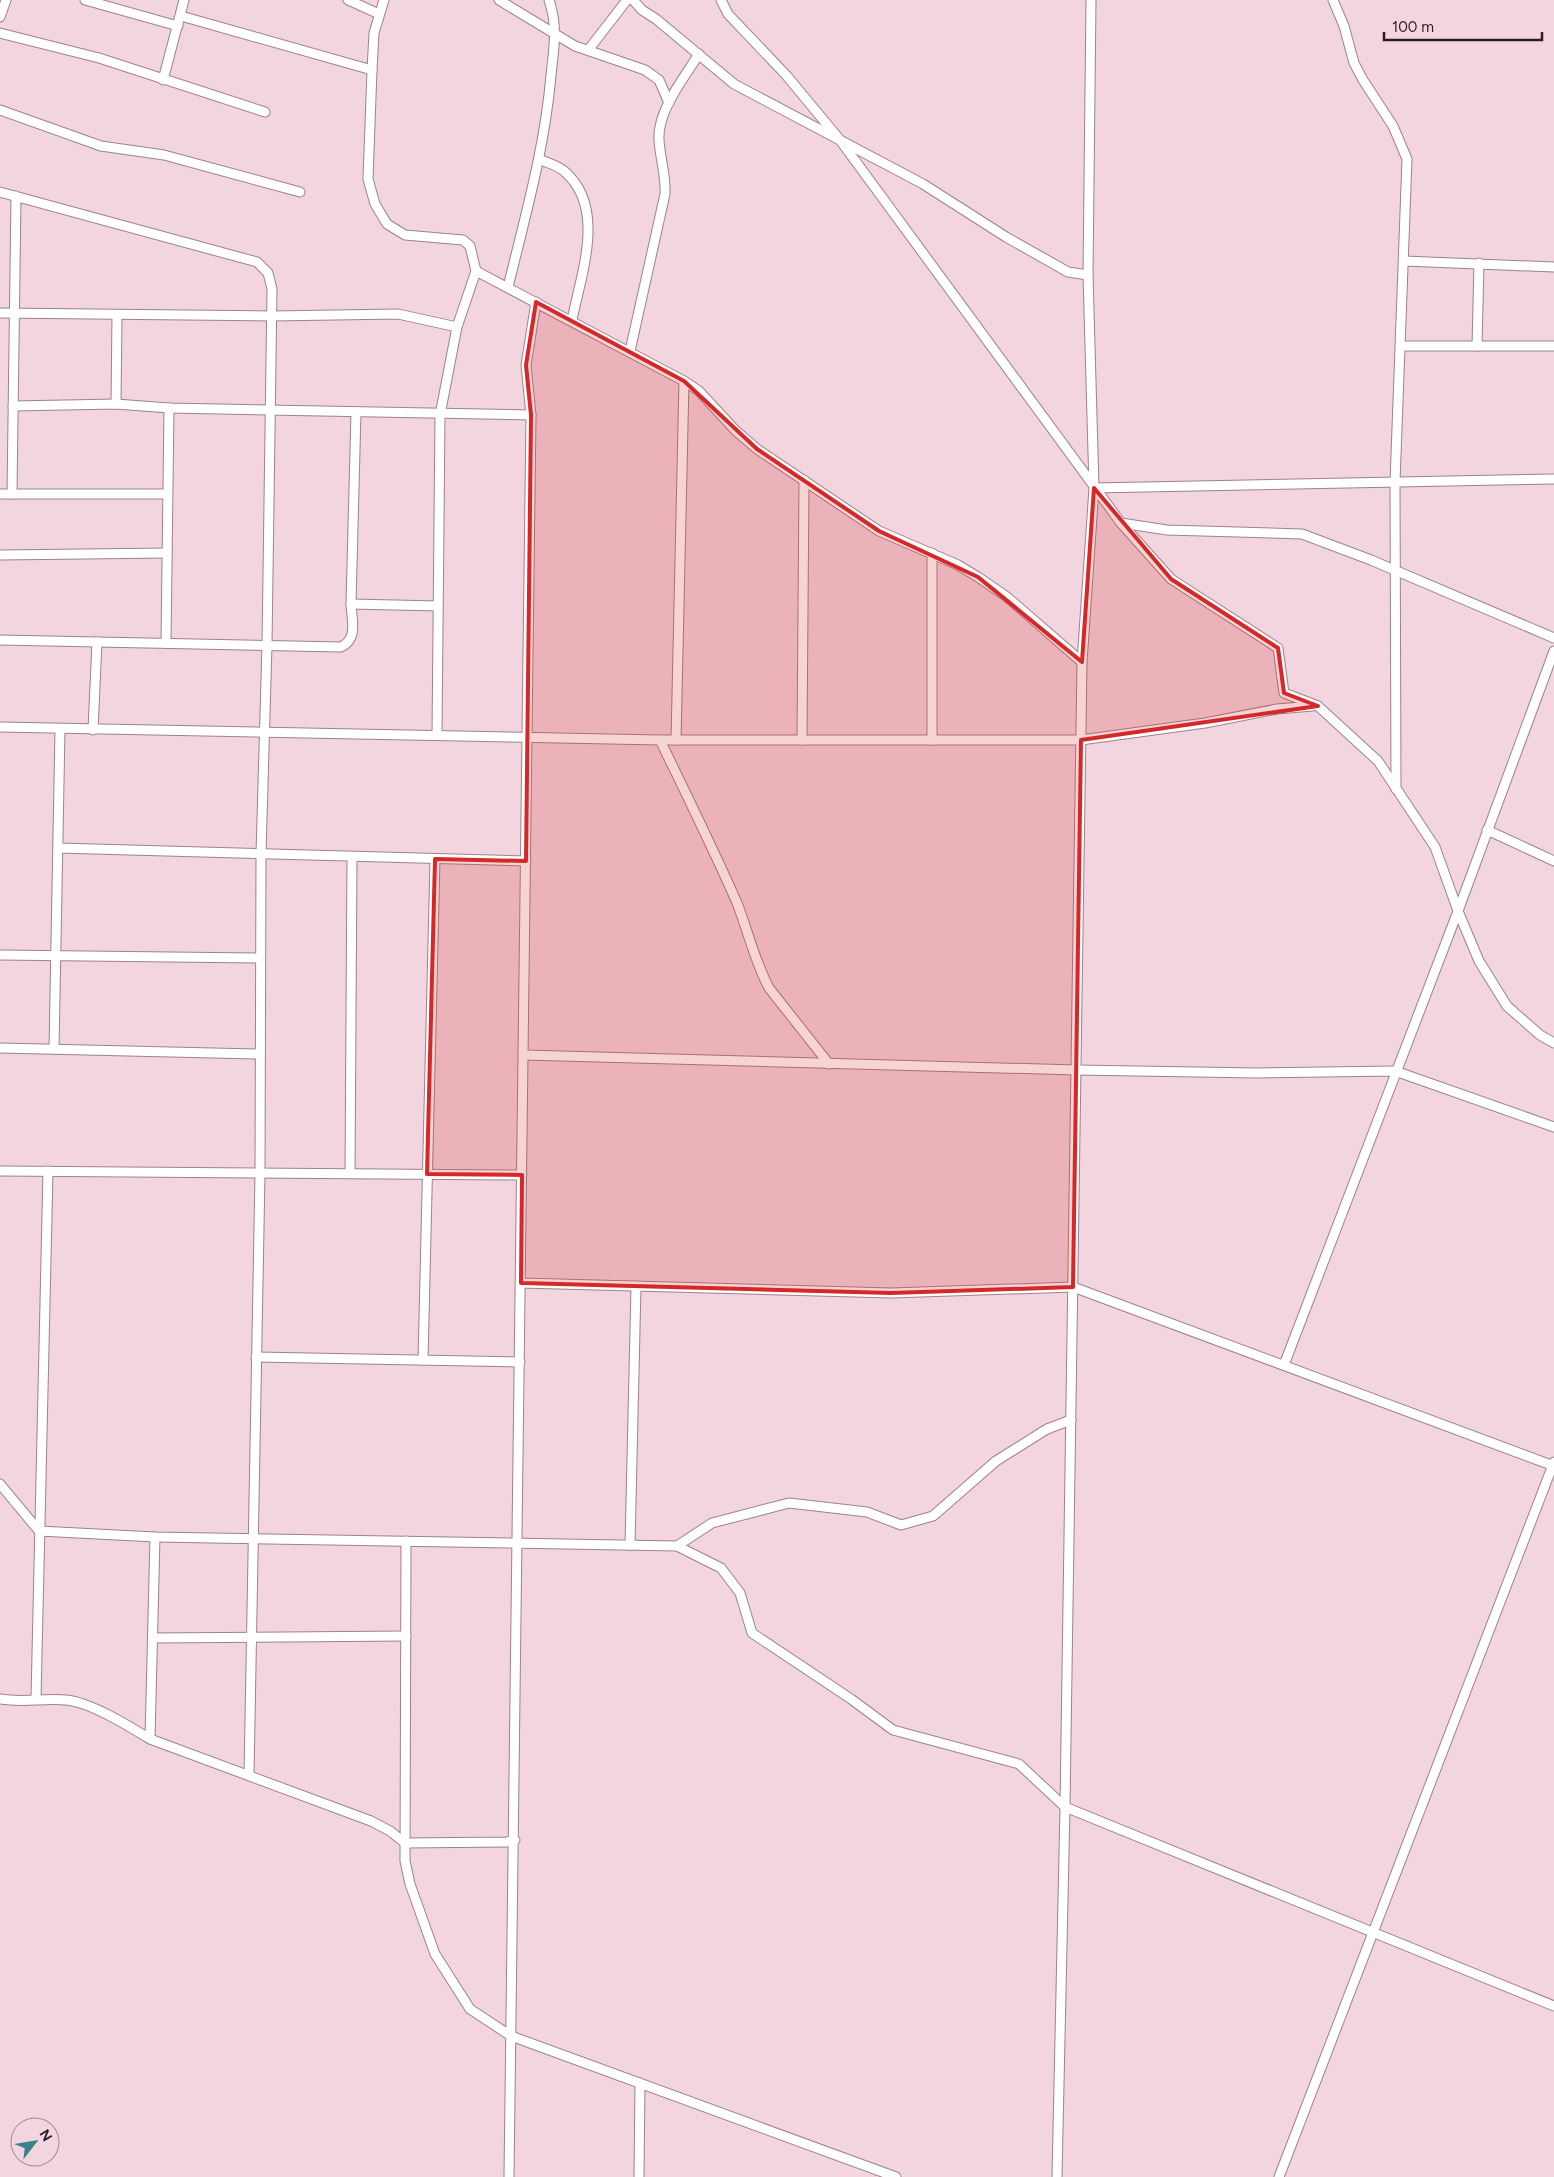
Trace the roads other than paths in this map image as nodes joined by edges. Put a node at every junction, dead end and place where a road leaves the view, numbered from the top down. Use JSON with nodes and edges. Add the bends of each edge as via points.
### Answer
{"nodes":[{"id":1,"x":6,"y":0,"type":"edge"},
{"id":2,"x":85,"y":0,"type":"edge"},
{"id":3,"x":184,"y":0,"type":"edge"},
{"id":4,"x":348,"y":0,"type":"edge"},
{"id":5,"x":384,"y":0,"type":"edge"},
{"id":6,"x":499,"y":0,"type":"edge"},
{"id":7,"x":549,"y":0,"type":"edge"},
{"id":8,"x":628,"y":0,"type":"edge"},
{"id":9,"x":633,"y":0,"type":"edge"},
{"id":10,"x":721,"y":0,"type":"edge"},
{"id":11,"x":1092,"y":0,"type":"edge"},
{"id":12,"x":1333,"y":0,"type":"edge"},
{"id":13,"x":379,"y":14,"type":"junction"},
{"id":14,"x":180,"y":16,"type":"junction"},
{"id":15,"x":0,"y":17,"type":"edge"},
{"id":16,"x":178,"y":26,"type":"junction"},
{"id":17,"x":0,"y":33,"type":"edge"},
{"id":18,"x":556,"y":34,"type":"junction"},
{"id":19,"x":589,"y":49,"type":"junction"},
{"id":20,"x":699,"y":54,"type":"junction"},
{"id":21,"x":372,"y":70,"type":"junction"},
{"id":22,"x":163,"y":80,"type":"junction"},
{"id":23,"x":669,"y":103,"type":"junction"},
{"id":24,"x":0,"y":110,"type":"edge"},
{"id":25,"x":265,"y":112,"type":"dead end"},
{"id":26,"x":840,"y":140,"type":"junction"},
{"id":27,"x":540,"y":159,"type":"junction"},
{"id":28,"x":0,"y":192,"type":"edge"},
{"id":29,"x":300,"y":192,"type":"dead end"},
{"id":30,"x":16,"y":196,"type":"junction"},
{"id":31,"x":1404,"y":261,"type":"junction"},
{"id":32,"x":1479,"y":263,"type":"junction"},
{"id":33,"x":1554,"y":267,"type":"edge"},
{"id":34,"x":476,"y":270,"type":"junction"},
{"id":35,"x":1088,"y":276,"type":"junction"},
{"id":36,"x":508,"y":287,"type":"junction"},
{"id":37,"x":536,"y":302,"type":"junction"},
{"id":38,"x":0,"y":313,"type":"edge"},
{"id":39,"x":14,"y":313,"type":"junction"},
{"id":40,"x":117,"y":315,"type":"junction"},
{"id":41,"x":272,"y":316,"type":"junction"},
{"id":42,"x":572,"y":320,"type":"junction"},
{"id":43,"x":457,"y":327,"type":"junction"},
{"id":44,"x":1401,"y":346,"type":"junction"},
{"id":45,"x":1476,"y":346,"type":"junction"},
{"id":46,"x":1554,"y":346,"type":"edge"},
{"id":47,"x":630,"y":351,"type":"junction"},
{"id":48,"x":684,"y":381,"type":"junction"},
{"id":49,"x":116,"y":404,"type":"junction"},
{"id":50,"x":13,"y":406,"type":"junction"},
{"id":51,"x":169,"y":408,"type":"junction"},
{"id":52,"x":271,"y":410,"type":"junction"},
{"id":53,"x":356,"y":412,"type":"junction"},
{"id":54,"x":440,"y":415,"type":"junction"},
{"id":55,"x":531,"y":416,"type":"junction"},
{"id":56,"x":1554,"y":479,"type":"edge"},
{"id":57,"x":804,"y":480,"type":"junction"},
{"id":58,"x":1395,"y":482,"type":"junction"},
{"id":59,"x":1094,"y":488,"type":"junction"},
{"id":60,"x":0,"y":494,"type":"edge"},
{"id":61,"x":12,"y":494,"type":"junction"},
{"id":62,"x":167,"y":494,"type":"junction"},
{"id":63,"x":1121,"y":524,"type":"junction"},
{"id":64,"x":167,"y":554,"type":"junction"},
{"id":65,"x":932,"y":554,"type":"junction"},
{"id":66,"x":0,"y":556,"type":"edge"},
{"id":67,"x":1395,"y":570,"type":"junction"},
{"id":68,"x":351,"y":604,"type":"junction"},
{"id":69,"x":438,"y":606,"type":"junction"},
{"id":70,"x":1554,"y":638,"type":"edge"},
{"id":71,"x":0,"y":640,"type":"edge"},
{"id":72,"x":97,"y":642,"type":"junction"},
{"id":73,"x":166,"y":643,"type":"junction"},
{"id":74,"x":268,"y":645,"type":"junction"},
{"id":75,"x":1554,"y":652,"type":"edge"},
{"id":76,"x":1082,"y":662,"type":"junction"},
{"id":77,"x":1318,"y":706,"type":"junction"},
{"id":78,"x":0,"y":727,"type":"edge"},
{"id":79,"x":60,"y":729,"type":"junction"},
{"id":80,"x":93,"y":730,"type":"junction"},
{"id":81,"x":264,"y":731,"type":"junction"},
{"id":82,"x":437,"y":735,"type":"junction"},
{"id":83,"x":527,"y":737,"type":"junction"},
{"id":84,"x":660,"y":740,"type":"junction"},
{"id":85,"x":676,"y":740,"type":"junction"},
{"id":86,"x":802,"y":740,"type":"junction"},
{"id":87,"x":932,"y":740,"type":"junction"},
{"id":88,"x":1081,"y":740,"type":"junction"},
{"id":89,"x":1396,"y":789,"type":"junction"},
{"id":90,"x":1487,"y":830,"type":"junction"},
{"id":91,"x":58,"y":848,"type":"junction"},
{"id":92,"x":261,"y":854,"type":"junction"},
{"id":93,"x":352,"y":856,"type":"junction"},
{"id":94,"x":435,"y":859,"type":"junction"},
{"id":95,"x":526,"y":861,"type":"junction"},
{"id":96,"x":1554,"y":861,"type":"edge"},
{"id":97,"x":1458,"y":911,"type":"junction"},
{"id":98,"x":56,"y":954,"type":"junction"},
{"id":99,"x":0,"y":955,"type":"edge"},
{"id":100,"x":260,"y":958,"type":"junction"},
{"id":101,"x":1554,"y":1043,"type":"edge"},
{"id":102,"x":0,"y":1048,"type":"edge"},
{"id":103,"x":54,"y":1049,"type":"junction"},
{"id":104,"x":260,"y":1054,"type":"junction"},
{"id":105,"x":524,"y":1055,"type":"junction"},
{"id":106,"x":828,"y":1064,"type":"junction"},
{"id":107,"x":1076,"y":1070,"type":"junction"},
{"id":108,"x":1395,"y":1071,"type":"junction"},
{"id":109,"x":1554,"y":1127,"type":"edge"},
{"id":110,"x":0,"y":1171,"type":"edge"},
{"id":111,"x":48,"y":1171,"type":"junction"},
{"id":112,"x":260,"y":1173,"type":"junction"},
{"id":113,"x":350,"y":1173,"type":"junction"},
{"id":114,"x":427,"y":1174,"type":"junction"},
{"id":115,"x":522,"y":1175,"type":"junction"},
{"id":116,"x":521,"y":1284,"type":"junction"},
{"id":117,"x":636,"y":1286,"type":"junction"},
{"id":118,"x":1072,"y":1287,"type":"junction"},
{"id":119,"x":256,"y":1357,"type":"junction"},
{"id":120,"x":423,"y":1360,"type":"junction"},
{"id":121,"x":520,"y":1362,"type":"junction"},
{"id":122,"x":1284,"y":1364,"type":"junction"},
{"id":123,"x":1071,"y":1420,"type":"junction"},
{"id":124,"x":1553,"y":1465,"type":"edge"},
{"id":125,"x":0,"y":1484,"type":"edge"},
{"id":126,"x":40,"y":1531,"type":"junction"},
{"id":127,"x":156,"y":1537,"type":"junction"},
{"id":128,"x":253,"y":1539,"type":"junction"},
{"id":129,"x":406,"y":1541,"type":"junction"},
{"id":130,"x":518,"y":1543,"type":"junction"},
{"id":131,"x":630,"y":1546,"type":"junction"},
{"id":132,"x":677,"y":1546,"type":"junction"},
{"id":133,"x":406,"y":1636,"type":"junction"},
{"id":134,"x":251,"y":1637,"type":"junction"},
{"id":135,"x":153,"y":1638,"type":"junction"},
{"id":136,"x":0,"y":1699,"type":"edge"},
{"id":137,"x":36,"y":1700,"type":"junction"},
{"id":138,"x":150,"y":1739,"type":"junction"},
{"id":139,"x":249,"y":1775,"type":"junction"},
{"id":140,"x":1065,"y":1807,"type":"junction"},
{"id":141,"x":515,"y":1840,"type":"junction"},
{"id":142,"x":405,"y":1844,"type":"junction"},
{"id":143,"x":1372,"y":1932,"type":"junction"},
{"id":144,"x":1554,"y":2006,"type":"edge"},
{"id":145,"x":511,"y":2036,"type":"junction"},
{"id":146,"x":640,"y":2083,"type":"junction"},
{"id":147,"x":509,"y":2177,"type":"edge"},
{"id":148,"x":639,"y":2177,"type":"edge"},
{"id":149,"x":896,"y":2177,"type":"edge"},
{"id":150,"x":1056,"y":2177,"type":"edge"},
{"id":151,"x":1279,"y":2177,"type":"edge"}],
"edges":[{"from":1,"to":15,"type":"street"},
{"from":2,"to":16,"type":"street"},
{"from":3,"to":14,"type":"street"},
{"from":4,"to":13,"type":"street"},
{"from":5,"to":13,"type":"street"},
{"from":6,"to":18,"type":"street"},
{"from":7,"to":18,"type":"street"},
{"from":8,"to":19,"type":"street"},
{"from":9,"to":20,"type":"street"},
{"from":10,"to":26,"type":"street","via":[[728,14],[786,74]]},
{"from":11,"to":35,"type":"street"},
{"from":12,"to":31,"type":"street","via":[[1354,63],[1393,126],[1407,159]]},
{"from":13,"to":21,"type":"street","via":[[374,33]]},
{"from":14,"to":16,"type":"street"},
{"from":14,"to":21,"type":"street"},
{"from":16,"to":22,"type":"street"},
{"from":17,"to":22,"type":"street","via":[[99,58]]},
{"from":18,"to":19,"type":"street","via":[[575,46]]},
{"from":18,"to":27,"type":"street"},
{"from":19,"to":23,"type":"street","via":[[645,70],[659,80]]},
{"from":20,"to":23,"type":"street"},
{"from":20,"to":26,"type":"street","via":[[734,84]]},
{"from":21,"to":34,"type":"street","via":[[368,179],[375,204],[387,224],[405,235],[463,240],[470,246]]},
{"from":22,"to":25,"type":"street"},
{"from":23,"to":47,"type":"street","via":[[658,129],[665,194]]},
{"from":24,"to":29,"type":"street","via":[[101,146],[164,155]]},
{"from":26,"to":35,"type":"street","via":[[923,184],[1068,272]]},
{"from":26,"to":59,"type":"street"},
{"from":27,"to":36,"type":"street"},
{"from":27,"to":42,"type":"street","via":[[563,169],[580,193],[586,211],[589,236]]},
{"from":28,"to":30,"type":"street"},
{"from":30,"to":39,"type":"street"},
{"from":30,"to":41,"type":"street","via":[[257,262],[268,273],[272,288]]},
{"from":31,"to":32,"type":"street"},
{"from":31,"to":44,"type":"street"},
{"from":32,"to":33,"type":"street"},
{"from":32,"to":45,"type":"street"},
{"from":34,"to":36,"type":"street"},
{"from":34,"to":43,"type":"street"},
{"from":35,"to":59,"type":"street"},
{"from":36,"to":37,"type":"street"},
{"from":37,"to":42,"type":"street"},
{"from":37,"to":55,"type":"street","via":[[527,358]]},
{"from":38,"to":39,"type":"street"},
{"from":39,"to":40,"type":"street"},
{"from":39,"to":50,"type":"street"},
{"from":40,"to":41,"type":"street"},
{"from":40,"to":49,"type":"street"},
{"from":41,"to":43,"type":"street","via":[[398,314]]},
{"from":41,"to":52,"type":"street"},
{"from":42,"to":47,"type":"street"},
{"from":43,"to":54,"type":"street"},
{"from":44,"to":45,"type":"street"},
{"from":44,"to":58,"type":"street"},
{"from":45,"to":46,"type":"street"},
{"from":47,"to":48,"type":"street"},
{"from":48,"to":57,"type":"street","via":[[757,449]]},
{"from":48,"to":85,"type":"street"},
{"from":49,"to":50,"type":"street"},
{"from":49,"to":51,"type":"street"},
{"from":50,"to":61,"type":"street"},
{"from":51,"to":52,"type":"street"},
{"from":51,"to":62,"type":"street"},
{"from":52,"to":53,"type":"street"},
{"from":52,"to":74,"type":"street"},
{"from":53,"to":54,"type":"street"},
{"from":53,"to":68,"type":"street"},
{"from":54,"to":55,"type":"street"},
{"from":54,"to":69,"type":"street"},
{"from":55,"to":83,"type":"street"},
{"from":56,"to":58,"type":"street"},
{"from":57,"to":65,"type":"street","via":[[879,530]]},
{"from":57,"to":86,"type":"street"},
{"from":58,"to":59,"type":"street"},
{"from":58,"to":67,"type":"street"},
{"from":59,"to":63,"type":"street"},
{"from":59,"to":76,"type":"street"},
{"from":60,"to":61,"type":"street"},
{"from":61,"to":62,"type":"street"},
{"from":62,"to":64,"type":"street"},
{"from":63,"to":67,"type":"street","via":[[1167,530],[1302,534]]},
{"from":63,"to":77,"type":"street","via":[[1171,579],[1278,648],[1284,693]]},
{"from":64,"to":66,"type":"street"},
{"from":64,"to":73,"type":"street"},
{"from":65,"to":76,"type":"street","via":[[985,582]]},
{"from":65,"to":87,"type":"street"},
{"from":67,"to":70,"type":"street"},
{"from":67,"to":89,"type":"street"},
{"from":68,"to":69,"type":"street"},
{"from":68,"to":74,"type":"street","via":[[353,635],[349,643],[341,647]]},
{"from":69,"to":82,"type":"street"},
{"from":71,"to":72,"type":"street"},
{"from":72,"to":73,"type":"street"},
{"from":72,"to":80,"type":"street"},
{"from":73,"to":74,"type":"street"},
{"from":74,"to":81,"type":"street"},
{"from":75,"to":90,"type":"street"},
{"from":76,"to":88,"type":"street"},
{"from":77,"to":88,"type":"street","via":[[1277,709],[1205,723]]},
{"from":77,"to":89,"type":"street","via":[[1378,762]]},
{"from":78,"to":79,"type":"street"},
{"from":79,"to":80,"type":"street"},
{"from":79,"to":91,"type":"street"},
{"from":80,"to":81,"type":"street"},
{"from":81,"to":82,"type":"street"},
{"from":81,"to":92,"type":"street"},
{"from":82,"to":83,"type":"street"},
{"from":83,"to":84,"type":"street"},
{"from":83,"to":95,"type":"street"},
{"from":84,"to":85,"type":"street"},
{"from":84,"to":106,"type":"street","via":[[734,896],[762,976]]},
{"from":85,"to":86,"type":"street"},
{"from":86,"to":87,"type":"street"},
{"from":87,"to":88,"type":"street"},
{"from":88,"to":107,"type":"street"},
{"from":89,"to":97,"type":"street","via":[[1435,847]]},
{"from":90,"to":96,"type":"street"},
{"from":90,"to":97,"type":"street"},
{"from":91,"to":92,"type":"street"},
{"from":91,"to":98,"type":"street"},
{"from":92,"to":93,"type":"street"},
{"from":92,"to":100,"type":"street"},
{"from":93,"to":94,"type":"street"},
{"from":93,"to":113,"type":"street"},
{"from":94,"to":95,"type":"street"},
{"from":94,"to":114,"type":"street"},
{"from":95,"to":105,"type":"street"},
{"from":97,"to":101,"type":"street","via":[[1479,961],[1507,1006]]},
{"from":97,"to":108,"type":"street"},
{"from":98,"to":99,"type":"street"},
{"from":98,"to":100,"type":"street"},
{"from":98,"to":103,"type":"street"},
{"from":100,"to":104,"type":"street"},
{"from":102,"to":103,"type":"street"},
{"from":103,"to":104,"type":"street"},
{"from":104,"to":112,"type":"street"},
{"from":105,"to":106,"type":"street"},
{"from":105,"to":115,"type":"street"},
{"from":106,"to":107,"type":"street"},
{"from":107,"to":108,"type":"street"},
{"from":107,"to":118,"type":"street"},
{"from":108,"to":109,"type":"street"},
{"from":108,"to":122,"type":"street"},
{"from":110,"to":111,"type":"street"},
{"from":111,"to":112,"type":"street"},
{"from":111,"to":126,"type":"street"},
{"from":112,"to":113,"type":"street"},
{"from":112,"to":119,"type":"street"},
{"from":113,"to":114,"type":"street"},
{"from":114,"to":115,"type":"street"},
{"from":114,"to":120,"type":"street"},
{"from":115,"to":116,"type":"street"},
{"from":116,"to":117,"type":"street"},
{"from":116,"to":121,"type":"street"},
{"from":117,"to":118,"type":"street","via":[[891,1293]]},
{"from":117,"to":131,"type":"street"},
{"from":118,"to":122,"type":"street"},
{"from":118,"to":123,"type":"street"},
{"from":119,"to":120,"type":"street"},
{"from":119,"to":128,"type":"street"},
{"from":120,"to":121,"type":"street"},
{"from":121,"to":130,"type":"street"},
{"from":122,"to":124,"type":"street"},
{"from":123,"to":132,"type":"street","via":[[1047,1429],[996,1461],[932,1516],[901,1525],[867,1512],[788,1503],[712,1523]]},
{"from":123,"to":140,"type":"street"},
{"from":124,"to":143,"type":"street"},
{"from":125,"to":126,"type":"street"},
{"from":126,"to":127,"type":"street"},
{"from":126,"to":137,"type":"street"},
{"from":127,"to":128,"type":"street"},
{"from":127,"to":135,"type":"street"},
{"from":128,"to":129,"type":"street"},
{"from":128,"to":134,"type":"street"},
{"from":129,"to":130,"type":"street"},
{"from":129,"to":133,"type":"street"},
{"from":130,"to":131,"type":"street"},
{"from":130,"to":141,"type":"street"},
{"from":131,"to":132,"type":"street"},
{"from":132,"to":140,"type":"street","via":[[721,1568],[740,1593],[752,1633],[893,1730],[1019,1764]]},
{"from":133,"to":134,"type":"street"},
{"from":133,"to":142,"type":"street"},
{"from":134,"to":135,"type":"street"},
{"from":134,"to":139,"type":"street"},
{"from":135,"to":138,"type":"street"},
{"from":136,"to":137,"type":"street","via":[[12,1702]]},
{"from":137,"to":138,"type":"street","via":[[68,1700],[118,1720]]},
{"from":138,"to":139,"type":"street"},
{"from":139,"to":142,"type":"street","via":[[371,1821]]},
{"from":140,"to":143,"type":"street"},
{"from":140,"to":150,"type":"street"},
{"from":141,"to":142,"type":"street"},
{"from":141,"to":145,"type":"street"},
{"from":142,"to":145,"type":"street","via":[[410,1884],[436,1954],[470,2009]]},
{"from":143,"to":144,"type":"street"},
{"from":143,"to":151,"type":"street"},
{"from":145,"to":146,"type":"street"},
{"from":145,"to":147,"type":"street"},
{"from":146,"to":148,"type":"street"},
{"from":146,"to":149,"type":"street"}]}
